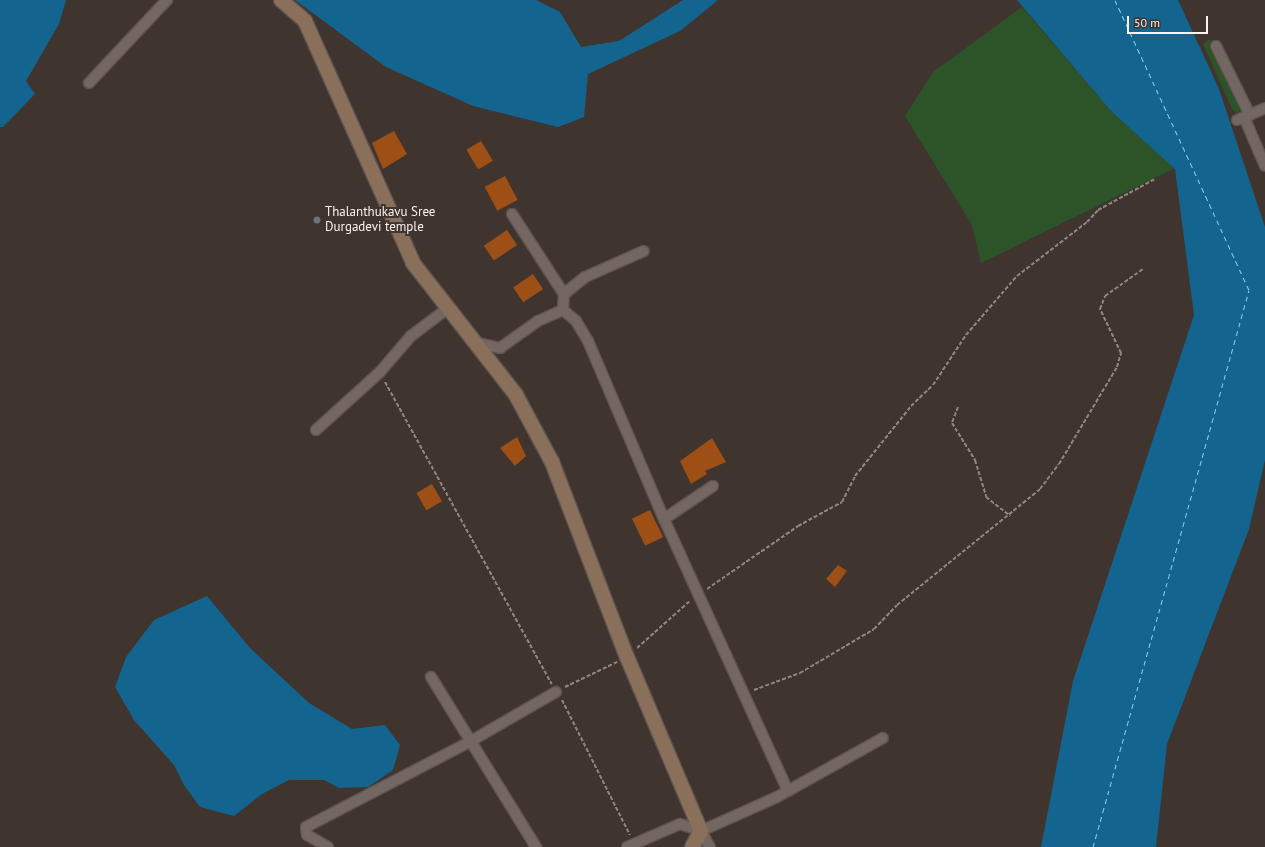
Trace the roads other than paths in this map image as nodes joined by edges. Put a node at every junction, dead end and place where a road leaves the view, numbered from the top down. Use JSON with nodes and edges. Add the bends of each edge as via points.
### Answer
{"nodes":[{"id":1,"x":167,"y":0,"type":"edge"},
{"id":2,"x":281,"y":0,"type":"edge"},
{"id":3,"x":1216,"y":46,"type":"dead end"},
{"id":4,"x":89,"y":83,"type":"dead end"},
{"id":5,"x":1265,"y":108,"type":"edge"},
{"id":6,"x":1244,"y":117,"type":"junction"},
{"id":7,"x":1265,"y":166,"type":"edge"},
{"id":8,"x":512,"y":214,"type":"dead end"},
{"id":9,"x":644,"y":251,"type":"dead end"},
{"id":10,"x":564,"y":294,"type":"junction"},
{"id":11,"x":448,"y":308,"type":"junction"},
{"id":12,"x":563,"y":310,"type":"junction"},
{"id":13,"x":474,"y":342,"type":"junction"},
{"id":14,"x":316,"y":430,"type":"dead end"},
{"id":15,"x":713,"y":486,"type":"dead end"},
{"id":16,"x":664,"y":519,"type":"junction"},
{"id":17,"x":431,"y":677,"type":"dead end"},
{"id":18,"x":556,"y":692,"type":"road end"},
{"id":19,"x":883,"y":738,"type":"dead end"},
{"id":20,"x":471,"y":741,"type":"junction"},
{"id":21,"x":788,"y":791,"type":"junction"},
{"id":22,"x":701,"y":831,"type":"junction"},
{"id":23,"x":630,"y":845,"type":"edge"},
{"id":24,"x":328,"y":847,"type":"edge"},
{"id":25,"x":536,"y":847,"type":"edge"},
{"id":26,"x":692,"y":847,"type":"edge"},
{"id":27,"x":710,"y":847,"type":"edge"}],
"edges":[{"from":1,"to":4,"type":"street"},
{"from":2,"to":11,"type":"main road","via":[[305,21],[412,263]]},
{"from":3,"to":6,"type":"street"},
{"from":5,"to":6,"type":"street"},
{"from":6,"to":7,"type":"street"},
{"from":8,"to":10,"type":"street"},
{"from":9,"to":10,"type":"street","via":[[585,277]]},
{"from":10,"to":12,"type":"street"},
{"from":11,"to":13,"type":"main road"},
{"from":11,"to":14,"type":"street","via":[[411,336],[380,372]]},
{"from":12,"to":13,"type":"street","via":[[538,322],[500,348]]},
{"from":12,"to":16,"type":"street","via":[[576,321],[588,341]]},
{"from":13,"to":22,"type":"main road","via":[[516,396],[552,462],[626,657]]},
{"from":15,"to":16,"type":"street"},
{"from":16,"to":21,"type":"street"},
{"from":17,"to":20,"type":"street"},
{"from":18,"to":20,"type":"street"},
{"from":19,"to":21,"type":"street"},
{"from":20,"to":24,"type":"street","via":[[306,827],[307,835]]},
{"from":20,"to":25,"type":"street"},
{"from":21,"to":22,"type":"street"},
{"from":22,"to":23,"type":"street","via":[[680,824]]},
{"from":22,"to":26,"type":"main road"},
{"from":22,"to":27,"type":"street"}]}
